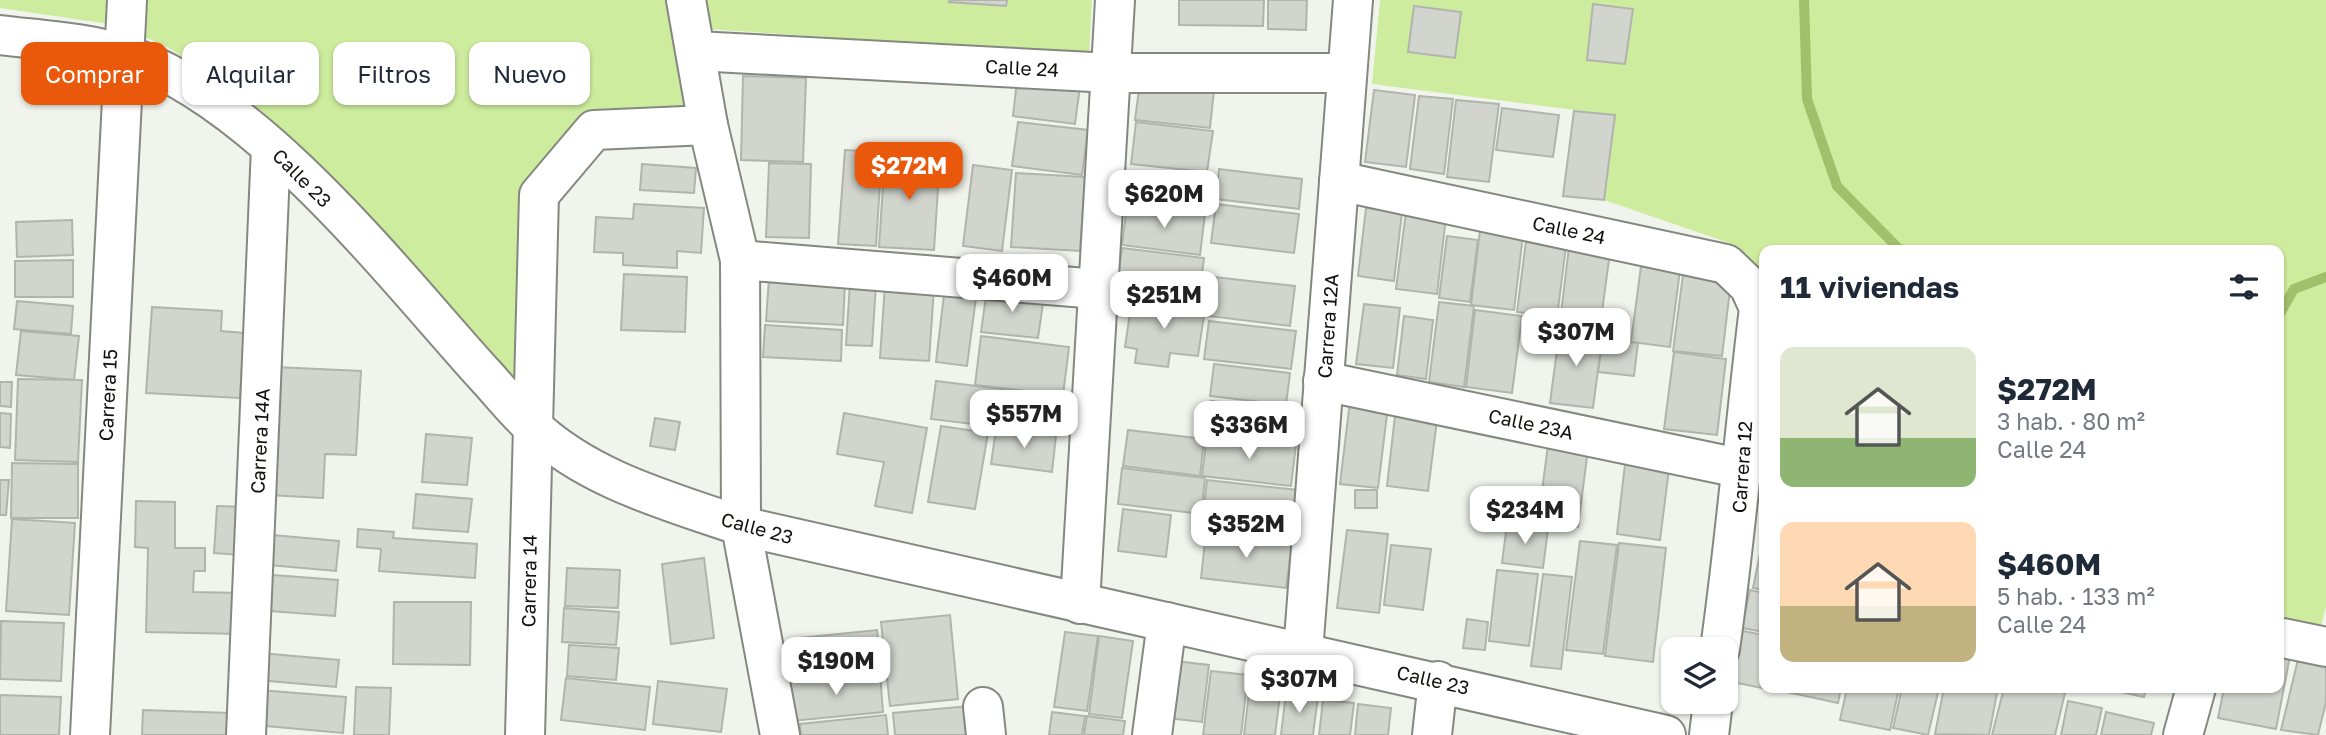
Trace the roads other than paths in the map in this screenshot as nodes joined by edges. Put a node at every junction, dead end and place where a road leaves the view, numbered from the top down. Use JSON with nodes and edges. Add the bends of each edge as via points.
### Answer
{"nodes":[{"id":1,"x":127,"y":0,"type":"edge"},
{"id":2,"x":685,"y":0,"type":"edge"},
{"id":3,"x":1115,"y":0,"type":"edge"},
{"id":4,"x":1353,"y":0,"type":"edge"},
{"id":5,"x":0,"y":35,"type":"edge"},
{"id":6,"x":55,"y":42,"type":"edge"},
{"id":7,"x":125,"y":42,"type":"edge"},
{"id":8,"x":696,"y":51,"type":"junction"},
{"id":9,"x":1111,"y":73,"type":"junction"},
{"id":10,"x":1347,"y":73,"type":"junction"},
{"id":11,"x":168,"y":74,"type":"edge"},
{"id":12,"x":122,"y":105,"type":"edge"},
{"id":13,"x":708,"y":125,"type":"junction"},
{"id":14,"x":271,"y":146,"type":"junction"},
{"id":15,"x":1339,"y":181,"type":"junction"},
{"id":16,"x":740,"y":260,"type":"junction"},
{"id":17,"x":1749,"y":286,"type":"joint"},
{"id":18,"x":1098,"y":289,"type":"junction"},
{"id":19,"x":1323,"y":381,"type":"junction"},
{"id":20,"x":533,"y":427,"type":"junction"},
{"id":21,"x":1739,"y":468,"type":"junction"},
{"id":22,"x":1752,"y":512,"type":"edge"},
{"id":23,"x":741,"y":526,"type":"junction"},
{"id":24,"x":1080,"y":604,"type":"junction"},
{"id":25,"x":1167,"y":622,"type":"junction"},
{"id":26,"x":1723,"y":637,"type":"edge"},
{"id":27,"x":2284,"y":638,"type":"edge"},
{"id":28,"x":2325,"y":643,"type":"edge"},
{"id":29,"x":1303,"y":652,"type":"junction"},
{"id":30,"x":1438,"y":681,"type":"junction"},
{"id":31,"x":2195,"y":693,"type":"edge"},
{"id":32,"x":1712,"y":714,"type":"edge"},
{"id":33,"x":90,"y":735,"type":"edge"},
{"id":34,"x":246,"y":735,"type":"edge"},
{"id":35,"x":525,"y":735,"type":"edge"},
{"id":36,"x":780,"y":735,"type":"edge"},
{"id":37,"x":1152,"y":735,"type":"edge"},
{"id":38,"x":1432,"y":735,"type":"edge"},
{"id":39,"x":1666,"y":735,"type":"edge"},
{"id":40,"x":1709,"y":735,"type":"edge"},
{"id":41,"x":2183,"y":735,"type":"edge"}],
"edges":[{"from":1,"to":7,"type":"street","name":"Carrera 15"},
{"from":2,"to":8,"type":"street"},
{"from":3,"to":9,"type":"street"},
{"from":4,"to":10,"type":"street","name":"Carrera 12A"},
{"from":5,"to":6,"type":"street","name":"Calle 23"},
{"from":8,"to":9,"type":"street","name":"Calle 24"},
{"from":8,"to":13,"type":"street"},
{"from":9,"to":10,"type":"street","name":"Calle 24"},
{"from":9,"to":18,"type":"street"},
{"from":10,"to":15,"type":"street","name":"Carrera 12A"},
{"from":11,"to":14,"type":"street","name":"Calle 23","via":[[220,106]]},
{"from":12,"to":33,"type":"street","name":"Carrera 15"},
{"from":13,"to":16,"type":"street"},
{"from":13,"to":20,"type":"street","name":"Carrera 14","via":[[594,130],[539,195]]},
{"from":14,"to":20,"type":"street","name":"Calle 23"},
{"from":14,"to":34,"type":"street","name":"Carrera 14A"},
{"from":15,"to":17,"type":"street","name":"Calle 24","via":[[1726,264]]},
{"from":15,"to":19,"type":"street","name":"Carrera 12A"},
{"from":16,"to":18,"type":"street"},
{"from":16,"to":23,"type":"street"},
{"from":17,"to":21,"type":"street","name":"Carrera 12","via":[[1759,309]]},
{"from":18,"to":24,"type":"street"},
{"from":19,"to":21,"type":"street","name":"Calle 23A"},
{"from":19,"to":29,"type":"street","name":"Carrera 12A"},
{"from":20,"to":23,"type":"street","name":"Calle 23","via":[[584,465]]},
{"from":20,"to":35,"type":"street","name":"Carrera 14"},
{"from":21,"to":22,"type":"street","name":"Carrera 12"},
{"from":22,"to":26,"type":"street","name":"Carrera 12"},
{"from":23,"to":24,"type":"street","name":"Calle 23"},
{"from":23,"to":36,"type":"street"},
{"from":24,"to":25,"type":"street","name":"Calle 23"},
{"from":25,"to":29,"type":"street","name":"Calle 23"},
{"from":25,"to":37,"type":"street"},
{"from":27,"to":28,"type":"street"},
{"from":29,"to":30,"type":"street","name":"Calle 23"},
{"from":30,"to":38,"type":"street"},
{"from":30,"to":39,"type":"street","name":"Calle 23"},
{"from":31,"to":41,"type":"street"},
{"from":32,"to":40,"type":"street"}]}
